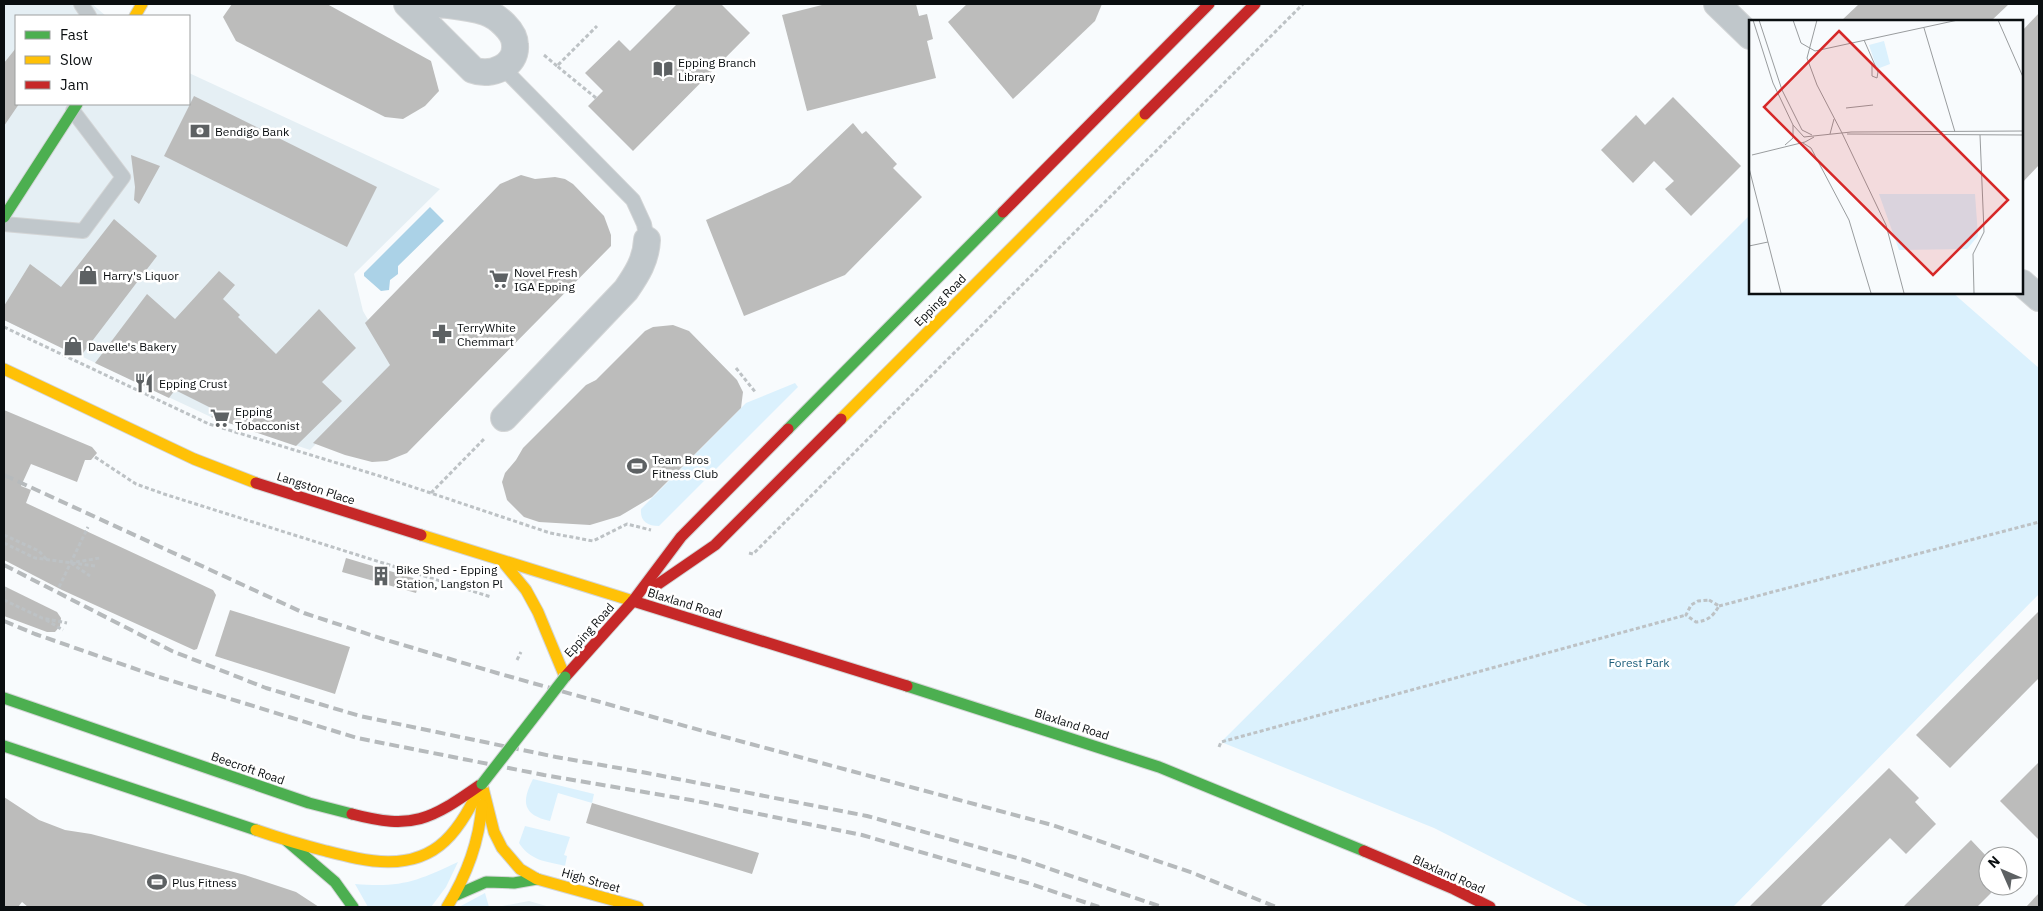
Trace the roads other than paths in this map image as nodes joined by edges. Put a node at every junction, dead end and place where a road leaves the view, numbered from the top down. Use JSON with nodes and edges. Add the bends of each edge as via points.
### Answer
{"nodes":[{"id":1,"x":81,"y":4,"type":"edge"},
{"id":2,"x":142,"y":4,"type":"edge"},
{"id":3,"x":406,"y":4,"type":"edge"},
{"id":4,"x":439,"y":4,"type":"edge"},
{"id":5,"x":1209,"y":4,"type":"edge"},
{"id":6,"x":1255,"y":4,"type":"edge"},
{"id":7,"x":1717,"y":4,"type":"edge"},
{"id":8,"x":471,"y":6,"type":"edge"},
{"id":9,"x":89,"y":15,"type":"edge"},
{"id":10,"x":135,"y":15,"type":"edge"},
{"id":11,"x":1749,"y":35,"type":"edge"},
{"id":12,"x":503,"y":68,"type":"junction"},
{"id":13,"x":75,"y":107,"type":"edge"},
{"id":14,"x":4,"y":217,"type":"edge"},
{"id":15,"x":4,"y":224,"type":"edge"},
{"id":16,"x":647,"y":240,"type":"joint"},
{"id":17,"x":2023,"y":284,"type":"edge"},
{"id":18,"x":2039,"y":298,"type":"edge"},
{"id":19,"x":4,"y":369,"type":"edge"},
{"id":20,"x":504,"y":418,"type":"road end"},
{"id":21,"x":503,"y":562,"type":"junction"},
{"id":22,"x":633,"y":601,"type":"junction"},
{"id":23,"x":565,"y":677,"type":"junction"},
{"id":24,"x":4,"y":698,"type":"edge"},
{"id":25,"x":4,"y":746,"type":"edge"},
{"id":26,"x":482,"y":784,"type":"junction"},
{"id":27,"x":287,"y":841,"type":"junction"},
{"id":28,"x":537,"y":879,"type":"junction"},
{"id":29,"x":454,"y":896,"type":"junction"},
{"id":30,"x":354,"y":907,"type":"edge"},
{"id":31,"x":447,"y":907,"type":"edge"},
{"id":32,"x":638,"y":907,"type":"edge"},
{"id":33,"x":1490,"y":907,"type":"edge"}],
"edges":[{"from":1,"to":9,"type":"lane"},
{"from":2,"to":10,"type":"main road"},
{"from":3,"to":12,"type":"street","via":[[473,70],[489,73]]},
{"from":4,"to":8,"type":"street"},
{"from":5,"to":22,"type":"main road","name":"Epping Road","via":[[681,537]]},
{"from":6,"to":22,"type":"main road","name":"Epping Road","via":[[715,545]]},
{"from":7,"to":11,"type":"street"},
{"from":8,"to":12,"type":"street","via":[[495,17],[515,40],[514,54]]},
{"from":12,"to":16,"type":"lane","via":[[633,200]]},
{"from":13,"to":14,"type":"main road"},
{"from":13,"to":15,"type":"lane","via":[[123,177],[83,231]]},
{"from":16,"to":20,"type":"street","via":[[645,258],[626,290]]},
{"from":17,"to":18,"type":"street"},
{"from":19,"to":21,"type":"main road","name":"Langston Place","via":[[194,459],[265,486]]},
{"from":21,"to":22,"type":"main road","name":"Langston Place"},
{"from":21,"to":23,"type":"main road","via":[[526,590],[538,612]]},
{"from":22,"to":23,"type":"main road","name":"Epping Road"},
{"from":22,"to":33,"type":"main road","name":"Blaxland Road","via":[[1158,767],[1454,889]]},
{"from":23,"to":26,"type":"main road","name":"Beecroft Road","bridge":true},
{"from":24,"to":26,"type":"main road","name":"Beecroft Road","via":[[309,803],[374,820],[398,823],[423,819],[447,808]]},
{"from":25,"to":27,"type":"main road","name":"Beecroft Road"},
{"from":26,"to":27,"type":"main road","name":"Beecroft Road","via":[[454,834],[440,846],[406,861],[360,860]]},
{"from":26,"to":28,"type":"main road","name":"High Street","via":[[489,816],[502,848],[520,869]]},
{"from":26,"to":29,"type":"main road","via":[[477,844]]},
{"from":27,"to":30,"type":"main road","name":"Beecroft Road","via":[[335,882]]},
{"from":28,"to":29,"type":"main road","name":"High Street","via":[[486,882]]},
{"from":28,"to":32,"type":"main road","name":"High Street"},
{"from":29,"to":31,"type":"main road"}]}
